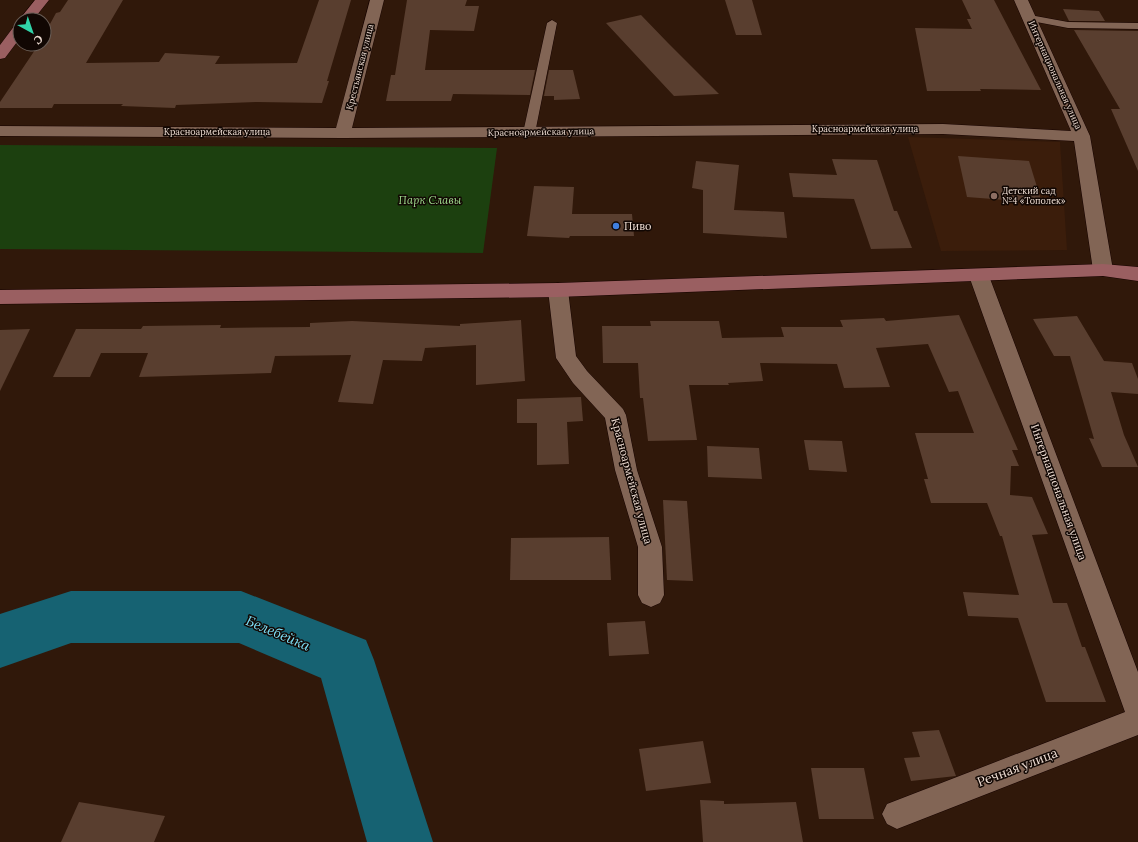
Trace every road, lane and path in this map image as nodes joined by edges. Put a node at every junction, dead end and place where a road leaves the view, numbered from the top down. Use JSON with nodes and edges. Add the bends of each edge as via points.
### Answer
{"nodes":[{"id":1,"x":42,"y":0,"type":"edge"},
{"id":2,"x":377,"y":0,"type":"edge"},
{"id":3,"x":1021,"y":0,"type":"edge"},
{"id":4,"x":32,"y":12,"type":"edge"},
{"id":5,"x":1030,"y":18,"type":"junction"},
{"id":6,"x":552,"y":23,"type":"dead end"},
{"id":7,"x":1138,"y":26,"type":"edge"},
{"id":8,"x":12,"y":39,"type":"edge"},
{"id":9,"x":0,"y":55,"type":"edge"},
{"id":10,"x":0,"y":131,"type":"edge"},
{"id":11,"x":343,"y":133,"type":"junction"},
{"id":12,"x":529,"y":133,"type":"junction"},
{"id":13,"x":1082,"y":136,"type":"junction"},
{"id":14,"x":1103,"y":270,"type":"junction"},
{"id":15,"x":1138,"y":274,"type":"edge"},
{"id":16,"x":979,"y":276,"type":"junction"},
{"id":17,"x":558,"y":290,"type":"junction"},
{"id":18,"x":0,"y":297,"type":"edge"},
{"id":19,"x":651,"y":595,"type":"dead end"},
{"id":20,"x":1138,"y":709,"type":"edge"},
{"id":21,"x":1138,"y":721,"type":"edge"},
{"id":22,"x":897,"y":814,"type":"dead end"}],
"edges":[{"from":1,"to":4,"type":"main road"},
{"from":2,"to":11,"type":"street","name":"Крестьянская улица"},
{"from":3,"to":5,"type":"street","name":"Интернациональная улица"},
{"from":5,"to":7,"type":"lane","via":[[1068,25]]},
{"from":5,"to":13,"type":"street","name":"Интернациональная улица"},
{"from":6,"to":12,"type":"lane"},
{"from":8,"to":9,"type":"main road"},
{"from":10,"to":11,"type":"street","name":"Красноармейская улица"},
{"from":11,"to":12,"type":"street","name":"Красноармейская улица"},
{"from":12,"to":13,"type":"street","name":"Красноармейская улица","via":[[943,128]]},
{"from":13,"to":14,"type":"street","name":"Интернациональная улица"},
{"from":14,"to":15,"type":"main road"},
{"from":14,"to":16,"type":"main road"},
{"from":16,"to":17,"type":"main road"},
{"from":16,"to":20,"type":"street","name":"Интернациональная улица"},
{"from":17,"to":18,"type":"main road"},
{"from":17,"to":19,"type":"street","name":"Красноармейская улица","via":[[566,358],[615,415],[626,470],[650,547]]},
{"from":21,"to":22,"type":"street","name":"Речная улица"}]}
